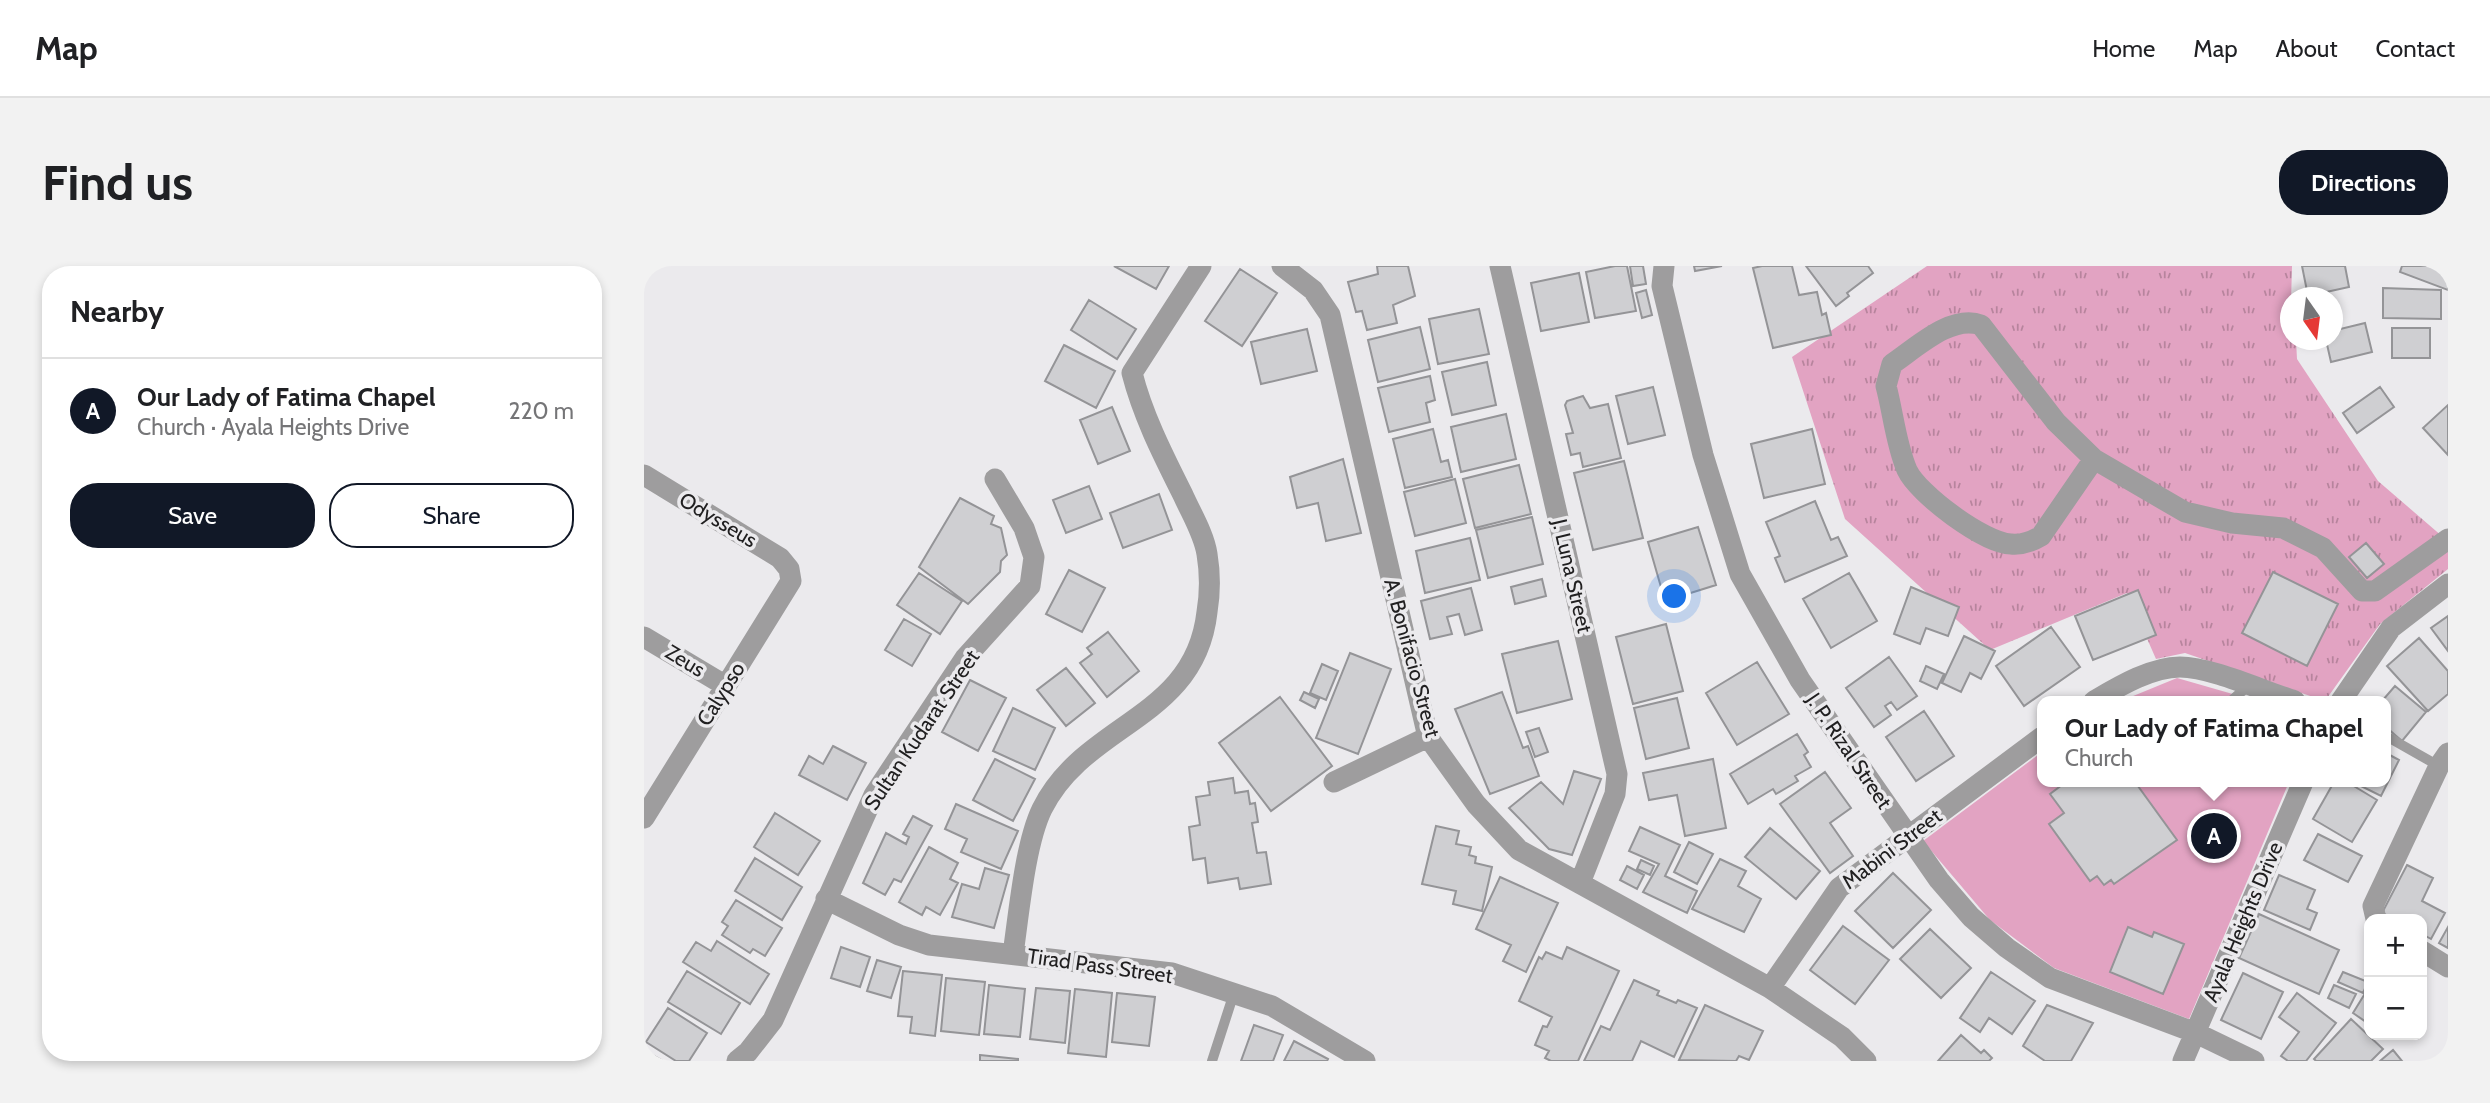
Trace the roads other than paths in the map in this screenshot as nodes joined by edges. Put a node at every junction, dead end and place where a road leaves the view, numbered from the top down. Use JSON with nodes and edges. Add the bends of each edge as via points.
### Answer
{"nodes":[{"id":1,"x":1201,"y":266,"type":"edge"},
{"id":2,"x":1282,"y":266,"type":"edge"},
{"id":3,"x":1500,"y":266,"type":"edge"},
{"id":4,"x":1664,"y":266,"type":"edge"},
{"id":5,"x":2094,"y":459,"type":"junction"},
{"id":6,"x":644,"y":475,"type":"edge"},
{"id":7,"x":995,"y":479,"type":"dead end"},
{"id":8,"x":2448,"y":539,"type":"edge"},
{"id":9,"x":789,"y":569,"type":"joint"},
{"id":10,"x":2448,"y":584,"type":"edge"},
{"id":11,"x":644,"y":637,"type":"edge"},
{"id":12,"x":726,"y":686,"type":"junction"},
{"id":13,"x":2248,"y":686,"type":"junction"},
{"id":14,"x":2103,"y":696,"type":"edge"},
{"id":15,"x":2237,"y":696,"type":"edge"},
{"id":16,"x":2279,"y":696,"type":"edge"},
{"id":17,"x":2344,"y":696,"type":"edge"},
{"id":18,"x":1428,"y":737,"type":"junction"},
{"id":19,"x":2391,"y":739,"type":"edge"},
{"id":20,"x":2037,"y":741,"type":"edge"},
{"id":21,"x":2445,"y":763,"type":"edge"},
{"id":22,"x":1334,"y":782,"type":"dead end"},
{"id":23,"x":2301,"y":787,"type":"edge"},
{"id":24,"x":647,"y":807,"type":"edge"},
{"id":25,"x":1907,"y":837,"type":"junction"},
{"id":26,"x":1580,"y":883,"type":"junction"},
{"id":27,"x":827,"y":900,"type":"junction"},
{"id":28,"x":2375,"y":914,"type":"edge"},
{"id":29,"x":1013,"y":954,"type":"junction"},
{"id":30,"x":2427,"y":954,"type":"edge"},
{"id":31,"x":2448,"y":967,"type":"edge"},
{"id":32,"x":1770,"y":988,"type":"junction"},
{"id":33,"x":1234,"y":993,"type":"junction"},
{"id":34,"x":2196,"y":1032,"type":"junction"},
{"id":35,"x":737,"y":1061,"type":"edge"},
{"id":36,"x":1212,"y":1061,"type":"edge"},
{"id":37,"x":1365,"y":1061,"type":"edge"},
{"id":38,"x":1866,"y":1061,"type":"edge"},
{"id":39,"x":2183,"y":1061,"type":"edge"},
{"id":40,"x":2254,"y":1061,"type":"edge"}],
"edges":[{"from":1,"to":29,"type":"street","via":[[1132,373],[1142,411],[1207,552],[1205,634],[1191,666],[1171,692],[1089,750],[1042,809],[1026,868]]},
{"from":2,"to":18,"type":"street","name":"A. Bonifacio Street","via":[[1312,290],[1330,315]]},
{"from":3,"to":26,"type":"street","name":"J. Luna Street","via":[[1617,774],[1615,794]]},
{"from":4,"to":25,"type":"street","name":"J. P. Rizal Street","via":[[1662,286],[1703,455],[1740,574],[1800,680]]},
{"from":5,"to":5,"type":"street","via":[[2041,536],[2009,545],[1989,537],[1922,492],[1907,470],[1887,374],[1892,364],[1952,325],[1968,320],[1980,325],[2056,422]]},
{"from":5,"to":8,"type":"street","via":[[2185,512],[2283,528],[2323,548],[2362,591],[2375,591]]},
{"from":6,"to":9,"type":"street","name":"Odysseus","via":[[780,558]]},
{"from":7,"to":27,"type":"street","name":"Sultan Kudarat Street","via":[[1024,527],[1034,557],[1030,586],[965,658],[874,795]]},
{"from":9,"to":12,"type":"street","name":"Calypso","via":[[790,581]]},
{"from":10,"to":17,"type":"street","via":[[2391,628]]},
{"from":11,"to":12,"type":"street","name":"Zeus"},
{"from":12,"to":24,"type":"street","name":"Calypso"},
{"from":13,"to":14,"type":"street","via":[[2197,668],[2176,666]]},
{"from":13,"to":15,"type":"lane"},
{"from":13,"to":16,"type":"street"},
{"from":18,"to":22,"type":"street"},
{"from":18,"to":26,"type":"street","name":"A. Bonifacio Street","via":[[1476,804],[1519,850]]},
{"from":19,"to":21,"type":"lane"},
{"from":20,"to":25,"type":"street","name":"Mabini Street"},
{"from":21,"to":28,"type":"street","via":[[2373,906]]},
{"from":23,"to":34,"type":"street","name":"Ayala Heights Drive"},
{"from":25,"to":32,"type":"street","name":"Mabini Street","via":[[1839,888]]},
{"from":25,"to":34,"type":"street","name":"J. P. Rizal Street","via":[[1971,917],[2050,978]]},
{"from":26,"to":32,"type":"street","name":"A. Bonifacio Street"},
{"from":27,"to":29,"type":"street","name":"Tirad Pass Street","via":[[929,945]]},
{"from":27,"to":35,"type":"street","name":"Sultan Kudarat Street","via":[[773,1020]]},
{"from":29,"to":33,"type":"street","name":"Tirad Pass Street","via":[[1172,973]]},
{"from":30,"to":31,"type":"street"},
{"from":32,"to":38,"type":"street","name":"A. Bonifacio Street","via":[[1842,1037]]},
{"from":33,"to":36,"type":"lane"},
{"from":33,"to":37,"type":"street","name":"Tirad Pass Street","via":[[1272,1006]]},
{"from":34,"to":39,"type":"street","name":"Ayala Heights Drive"},
{"from":34,"to":40,"type":"street","name":"J. P. Rizal Street"}]}
